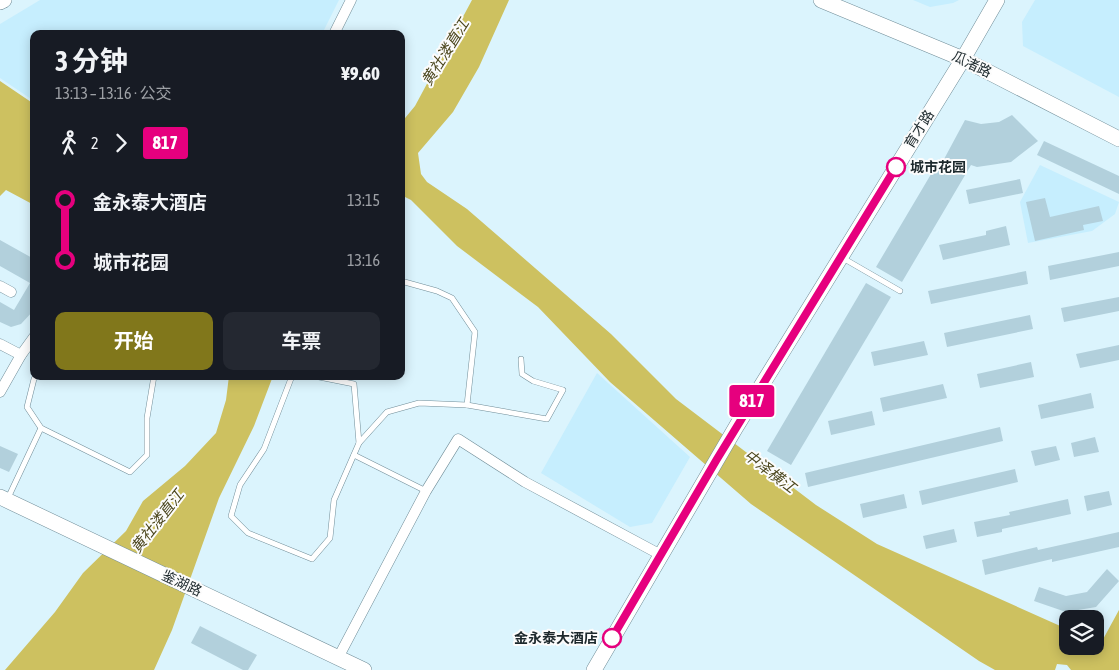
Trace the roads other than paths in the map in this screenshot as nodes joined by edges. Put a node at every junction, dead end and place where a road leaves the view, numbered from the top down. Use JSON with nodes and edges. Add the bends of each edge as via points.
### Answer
{"nodes":[{"id":1,"x":4,"y":0,"type":"edge"},
{"id":2,"x":351,"y":0,"type":"edge"},
{"id":3,"x":821,"y":0,"type":"edge"},
{"id":4,"x":997,"y":0,"type":"edge"},
{"id":5,"x":0,"y":2,"type":"edge"},
{"id":6,"x":336,"y":30,"type":"edge"},
{"id":7,"x":963,"y":59,"type":"junction"},
{"id":8,"x":1119,"y":139,"type":"edge"},
{"id":9,"x":841,"y":257,"type":"junction"},
{"id":10,"x":405,"y":283,"type":"edge"},
{"id":11,"x":0,"y":286,"type":"edge"},
{"id":12,"x":900,"y":291,"type":"dead end"},
{"id":13,"x":11,"y":292,"type":"dead end"},
{"id":14,"x":30,"y":342,"type":"edge"},
{"id":15,"x":0,"y":344,"type":"edge"},
{"id":16,"x":20,"y":355,"type":"junction"},
{"id":17,"x":521,"y":359,"type":"dead end"},
{"id":18,"x":34,"y":380,"type":"edge"},
{"id":19,"x":152,"y":380,"type":"edge"},
{"id":20,"x":290,"y":380,"type":"edge"},
{"id":21,"x":334,"y":380,"type":"edge"},
{"id":22,"x":0,"y":392,"type":"edge"},
{"id":23,"x":467,"y":405,"type":"junction"},
{"id":24,"x":41,"y":428,"type":"junction"},
{"id":25,"x":359,"y":443,"type":"junction"},
{"id":26,"x":354,"y":455,"type":"junction"},
{"id":27,"x":426,"y":491,"type":"junction"},
{"id":28,"x":4,"y":499,"type":"edge"},
{"id":29,"x":660,"y":555,"type":"junction"},
{"id":30,"x":338,"y":658,"type":"junction"},
{"id":31,"x":364,"y":670,"type":"edge"},
{"id":32,"x":594,"y":670,"type":"edge"}],
"edges":[{"from":1,"to":5,"type":"street"},
{"from":2,"to":6,"type":"street"},
{"from":3,"to":7,"type":"street","name":"瓜渚路"},
{"from":4,"to":7,"type":"street","name":"育才路"},
{"from":7,"to":8,"type":"street","name":"瓜渚路"},
{"from":7,"to":9,"type":"street","name":"育才路"},
{"from":9,"to":12,"type":"lane"},
{"from":9,"to":29,"type":"street","name":"育才路"},
{"from":10,"to":23,"type":"lane","via":[[452,298],[475,332]]},
{"from":11,"to":13,"type":"street"},
{"from":14,"to":16,"type":"street"},
{"from":15,"to":16,"type":"street"},
{"from":16,"to":22,"type":"street"},
{"from":17,"to":23,"type":"lane","via":[[522,374],[533,381],[563,390],[547,419]]},
{"from":18,"to":24,"type":"lane","via":[[27,407]]},
{"from":19,"to":24,"type":"lane","via":[[146,456],[130,472]]},
{"from":20,"to":26,"type":"lane","via":[[264,450],[240,485],[230,516],[248,533],[312,559],[330,538],[334,500]]},
{"from":21,"to":25,"type":"lane","via":[[354,384]]},
{"from":23,"to":25,"type":"lane","via":[[419,403],[387,412]]},
{"from":24,"to":28,"type":"lane"},
{"from":25,"to":26,"type":"lane"},
{"from":26,"to":27,"type":"lane"},
{"from":27,"to":29,"type":"street","via":[[458,439],[525,482]]},
{"from":27,"to":30,"type":"street"},
{"from":28,"to":30,"type":"street","name":"鉴湖路"},
{"from":29,"to":32,"type":"street","name":"育才路"},
{"from":30,"to":31,"type":"street","name":"鉴湖路"}]}
